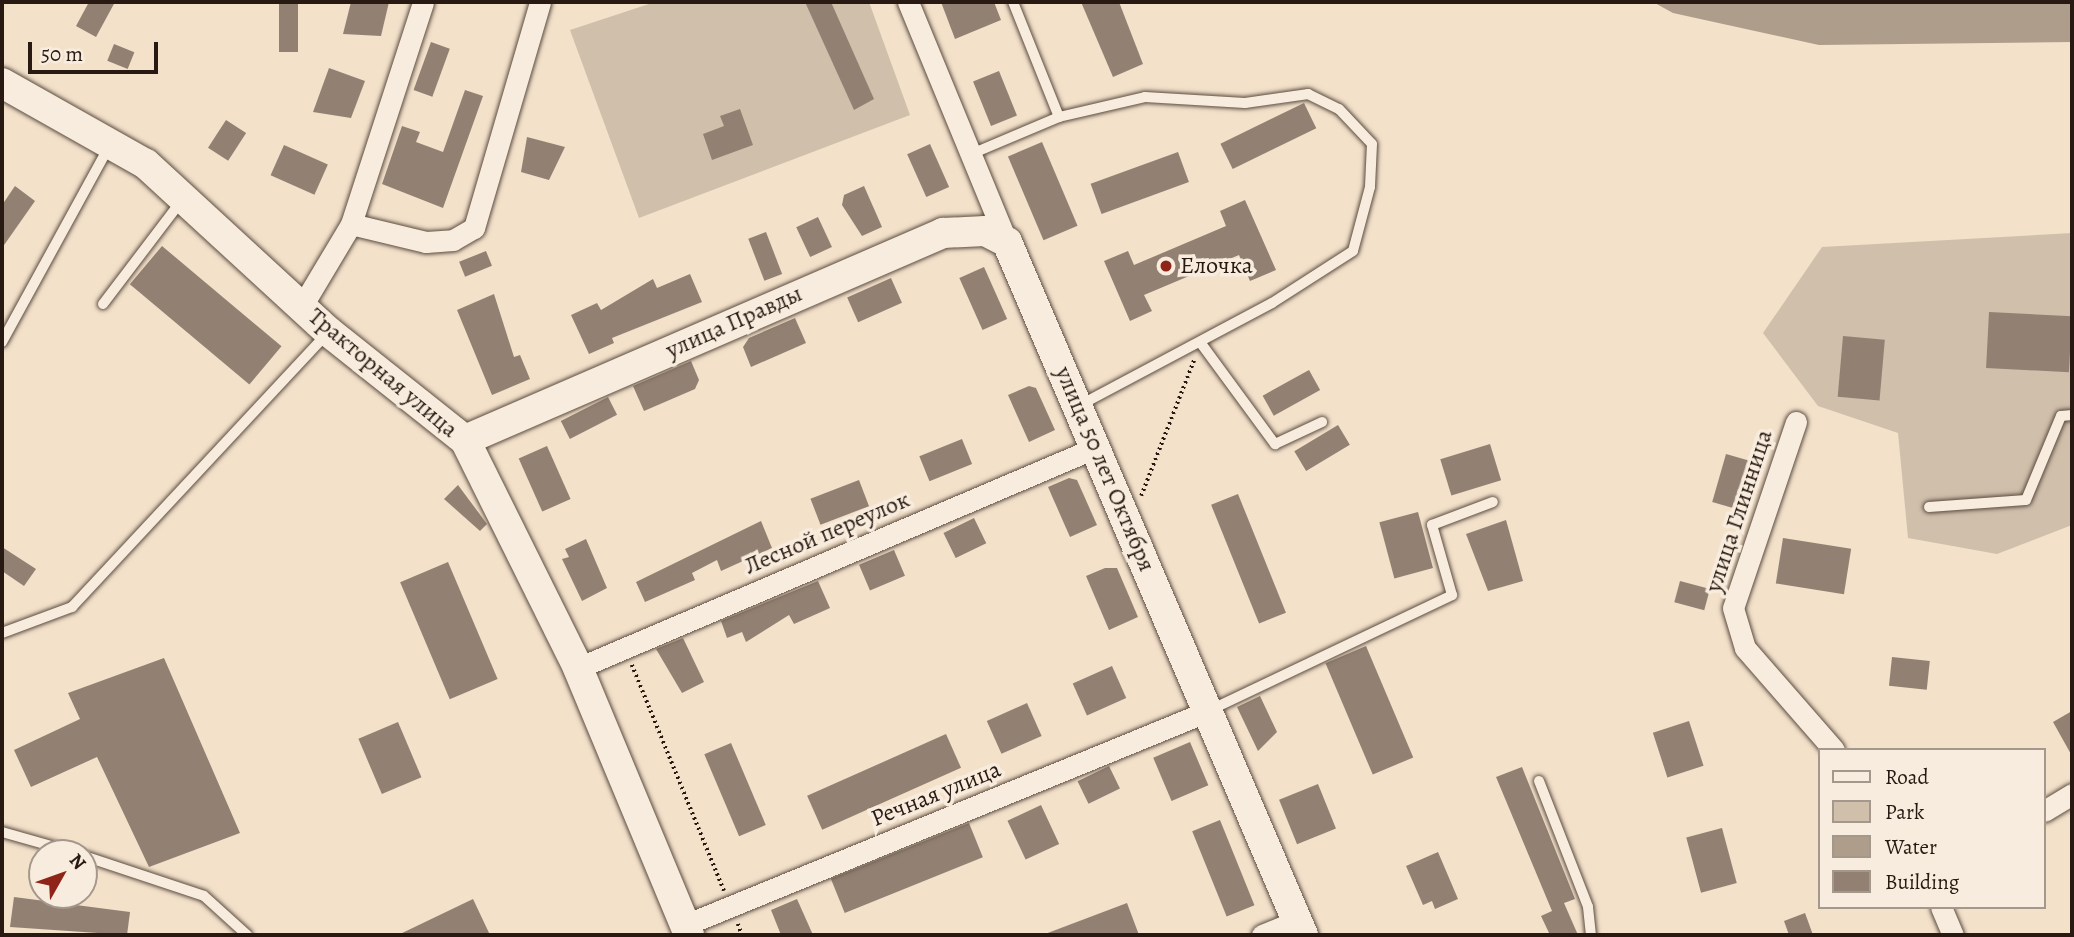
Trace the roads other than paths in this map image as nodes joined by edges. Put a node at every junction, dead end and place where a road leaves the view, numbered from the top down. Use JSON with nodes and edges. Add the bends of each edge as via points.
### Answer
{"nodes":[{"id":1,"x":423,"y":2,"type":"edge"},
{"id":2,"x":540,"y":2,"type":"edge"},
{"id":3,"x":908,"y":2,"type":"edge"},
{"id":4,"x":1013,"y":2,"type":"edge"},
{"id":5,"x":2,"y":83,"type":"edge"},
{"id":6,"x":1059,"y":117,"type":"junction"},
{"id":7,"x":111,"y":143,"type":"junction"},
{"id":8,"x":970,"y":155,"type":"junction"},
{"id":9,"x":184,"y":198,"type":"junction"},
{"id":10,"x":352,"y":224,"type":"junction"},
{"id":11,"x":1007,"y":242,"type":"junction"},
{"id":12,"x":103,"y":304,"type":"dead end"},
{"id":13,"x":302,"y":306,"type":"junction"},
{"id":14,"x":329,"y":332,"type":"junction"},
{"id":15,"x":2,"y":342,"type":"edge"},
{"id":16,"x":1200,"y":342,"type":"junction"},
{"id":17,"x":1080,"y":405,"type":"junction"},
{"id":18,"x":2072,"y":415,"type":"edge"},
{"id":19,"x":1322,"y":422,"type":"dead end"},
{"id":20,"x":1797,"y":422,"type":"dead end"},
{"id":21,"x":465,"y":440,"type":"junction"},
{"id":22,"x":1097,"y":447,"type":"junction"},
{"id":23,"x":1493,"y":502,"type":"dead end"},
{"id":24,"x":1928,"y":507,"type":"dead end"},
{"id":25,"x":2,"y":633,"type":"edge"},
{"id":26,"x":578,"y":668,"type":"junction"},
{"id":27,"x":1208,"y":711,"type":"junction"},
{"id":28,"x":1832,"y":748,"type":"edge"},
{"id":29,"x":1539,"y":781,"type":"dead end"},
{"id":30,"x":2072,"y":794,"type":"edge"},
{"id":31,"x":2046,"y":810,"type":"edge"},
{"id":32,"x":2,"y":832,"type":"edge"},
{"id":33,"x":28,"y":839,"type":"edge"},
{"id":34,"x":98,"y":861,"type":"edge"},
{"id":35,"x":1942,"y":909,"type":"edge"},
{"id":36,"x":1300,"y":928,"type":"edge"},
{"id":37,"x":687,"y":930,"type":"edge"},
{"id":38,"x":247,"y":935,"type":"edge"},
{"id":39,"x":1262,"y":935,"type":"edge"},
{"id":40,"x":1591,"y":935,"type":"edge"},
{"id":41,"x":1954,"y":935,"type":"edge"}],
"edges":[{"from":1,"to":10,"type":"street"},
{"from":2,"to":10,"type":"street","via":[[474,228],[453,240],[426,242]]},
{"from":3,"to":8,"type":"street","name":"улица 50 лет Октября"},
{"from":4,"to":6,"type":"lane"},
{"from":5,"to":7,"type":"street","name":"Тракторная улица"},
{"from":6,"to":8,"type":"lane"},
{"from":6,"to":16,"type":"lane","via":[[1145,97],[1245,103],[1308,94],[1339,109],[1372,144],[1370,187],[1353,251]]},
{"from":7,"to":9,"type":"street","name":"Тракторная улица"},
{"from":7,"to":15,"type":"lane"},
{"from":8,"to":11,"type":"street","name":"улица 50 лет Октября"},
{"from":9,"to":12,"type":"lane"},
{"from":9,"to":13,"type":"street","name":"Тракторная улица"},
{"from":10,"to":13,"type":"street"},
{"from":11,"to":17,"type":"street","name":"улица 50 лет Октября"},
{"from":11,"to":21,"type":"street","name":"улица Правды","via":[[985,230],[943,233]]},
{"from":13,"to":14,"type":"street","name":"Тракторная улица"},
{"from":14,"to":21,"type":"street","name":"Тракторная улица"},
{"from":14,"to":25,"type":"lane","via":[[72,607]]},
{"from":16,"to":17,"type":"lane"},
{"from":16,"to":19,"type":"lane","via":[[1275,444]]},
{"from":17,"to":22,"type":"street","name":"улица 50 лет Октября"},
{"from":18,"to":24,"type":"lane","via":[[2061,416],[2026,500]]},
{"from":20,"to":28,"type":"street","name":"улица Глинница","via":[[1733,608],[1745,648]]},
{"from":21,"to":26,"type":"street","name":"Тракторная улица"},
{"from":22,"to":26,"type":"street","name":"Лесной переулок"},
{"from":22,"to":27,"type":"street","name":"улица 50 лет Октября"},
{"from":23,"to":27,"type":"lane","via":[[1432,524],[1452,595]]},
{"from":26,"to":37,"type":"street","name":"Тракторная улица"},
{"from":27,"to":36,"type":"street","name":"улица 50 лет Октября"},
{"from":27,"to":37,"type":"street","name":"Речная улица","via":[[730,907]]},
{"from":29,"to":40,"type":"lane","via":[[1588,907]]},
{"from":30,"to":31,"type":"street"},
{"from":32,"to":33,"type":"lane"},
{"from":34,"to":38,"type":"lane","via":[[204,896]]},
{"from":35,"to":41,"type":"street"},
{"from":36,"to":39,"type":"street"}]}
